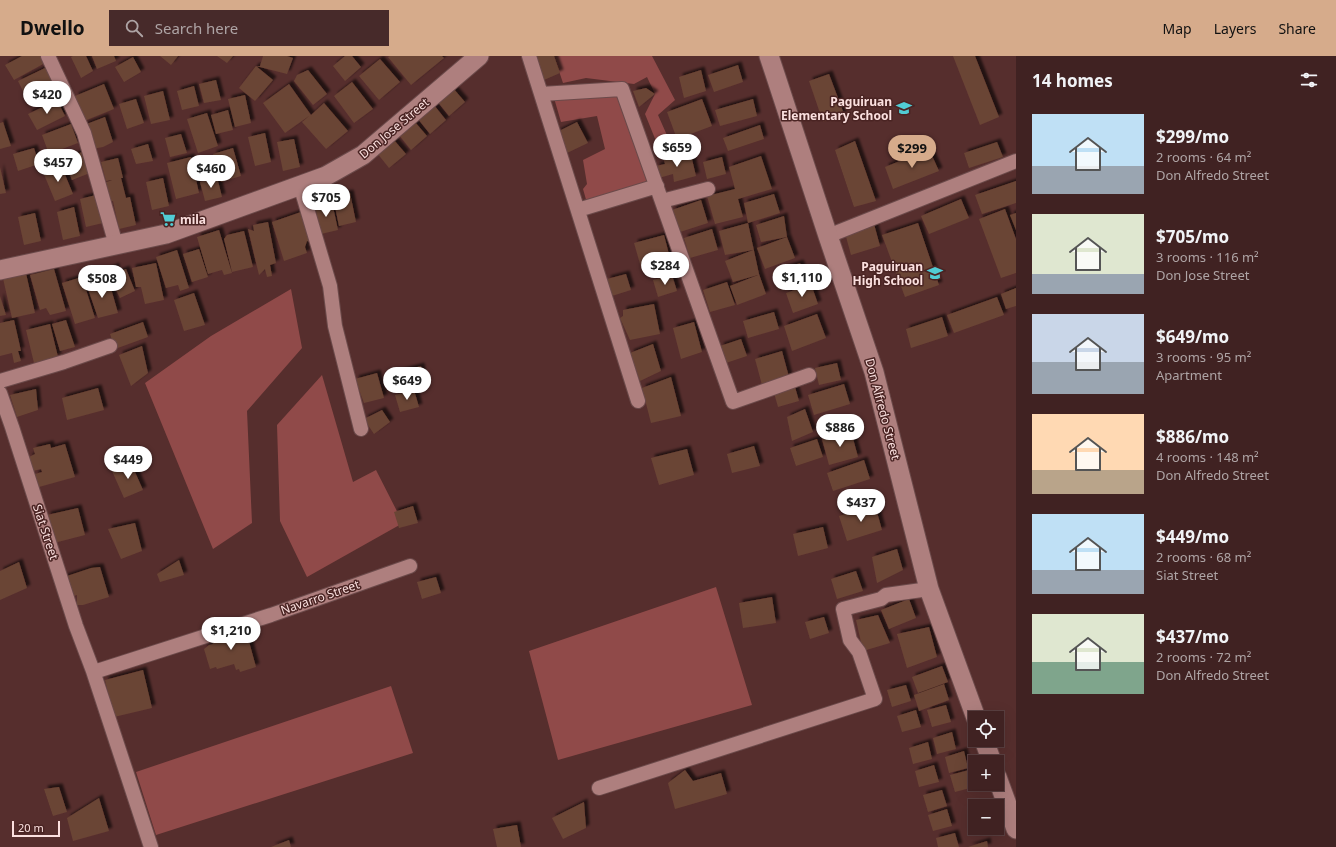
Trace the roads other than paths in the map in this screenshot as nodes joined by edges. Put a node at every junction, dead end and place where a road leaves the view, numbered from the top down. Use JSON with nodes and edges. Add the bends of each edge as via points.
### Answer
{"nodes":[{"id":1,"x":48,"y":56,"type":"edge"},
{"id":2,"x":479,"y":56,"type":"edge"},
{"id":3,"x":529,"y":56,"type":"edge"},
{"id":4,"x":768,"y":56,"type":"edge"},
{"id":5,"x":541,"y":94,"type":"junction"},
{"id":6,"x":1016,"y":161,"type":"edge"},
{"id":7,"x":300,"y":185,"type":"junction"},
{"id":8,"x":657,"y":186,"type":"junction"},
{"id":9,"x":708,"y":189,"type":"dead end"},
{"id":10,"x":662,"y":201,"type":"junction"},
{"id":11,"x":578,"y":210,"type":"junction"},
{"id":12,"x":828,"y":236,"type":"junction"},
{"id":13,"x":116,"y":245,"type":"junction"},
{"id":14,"x":0,"y":270,"type":"edge"},
{"id":15,"x":110,"y":346,"type":"dead end"},
{"id":16,"x":809,"y":375,"type":"dead end"},
{"id":17,"x":0,"y":381,"type":"edge"},
{"id":18,"x":0,"y":393,"type":"edge"},
{"id":19,"x":638,"y":401,"type":"dead end"},
{"id":20,"x":361,"y":429,"type":"dead end"},
{"id":21,"x":410,"y":566,"type":"dead end"},
{"id":22,"x":929,"y":589,"type":"junction"},
{"id":23,"x":93,"y":671,"type":"junction"},
{"id":24,"x":973,"y":711,"type":"edge"},
{"id":25,"x":598,"y":788,"type":"dead end"},
{"id":26,"x":1002,"y":791,"type":"edge"},
{"id":27,"x":1016,"y":829,"type":"edge"},
{"id":28,"x":151,"y":847,"type":"edge"}],
"edges":[{"from":1,"to":13,"type":"street","via":[[84,133]]},
{"from":2,"to":7,"type":"street","name":"Don Jose Street","via":[[363,156],[326,176]]},
{"from":3,"to":5,"type":"street"},
{"from":4,"to":12,"type":"street","name":"Don Alfredo Street"},
{"from":5,"to":8,"type":"street","via":[[622,89]]},
{"from":5,"to":11,"type":"street"},
{"from":6,"to":12,"type":"street"},
{"from":7,"to":13,"type":"street","name":"Don Jose Street","via":[[166,234]]},
{"from":7,"to":20,"type":"street","via":[[330,286],[335,326]]},
{"from":8,"to":10,"type":"street"},
{"from":8,"to":11,"type":"street"},
{"from":9,"to":10,"type":"street"},
{"from":10,"to":16,"type":"street","via":[[733,402]]},
{"from":11,"to":19,"type":"street"},
{"from":12,"to":22,"type":"street","name":"Don Alfredo Street","via":[[874,372]]},
{"from":13,"to":14,"type":"street","name":"Don Jose Street"},
{"from":15,"to":17,"type":"street"},
{"from":18,"to":23,"type":"street","name":"Siat Street"},
{"from":21,"to":23,"type":"street","name":"Navarro Street","via":[[263,617]]},
{"from":22,"to":24,"type":"street","name":"Don Alfredo Street"},
{"from":22,"to":25,"type":"street","via":[[886,595],[881,599],[843,609],[850,640],[859,652],[876,699]]},
{"from":23,"to":28,"type":"street","name":"Siat Street"},
{"from":26,"to":27,"type":"street"}]}
